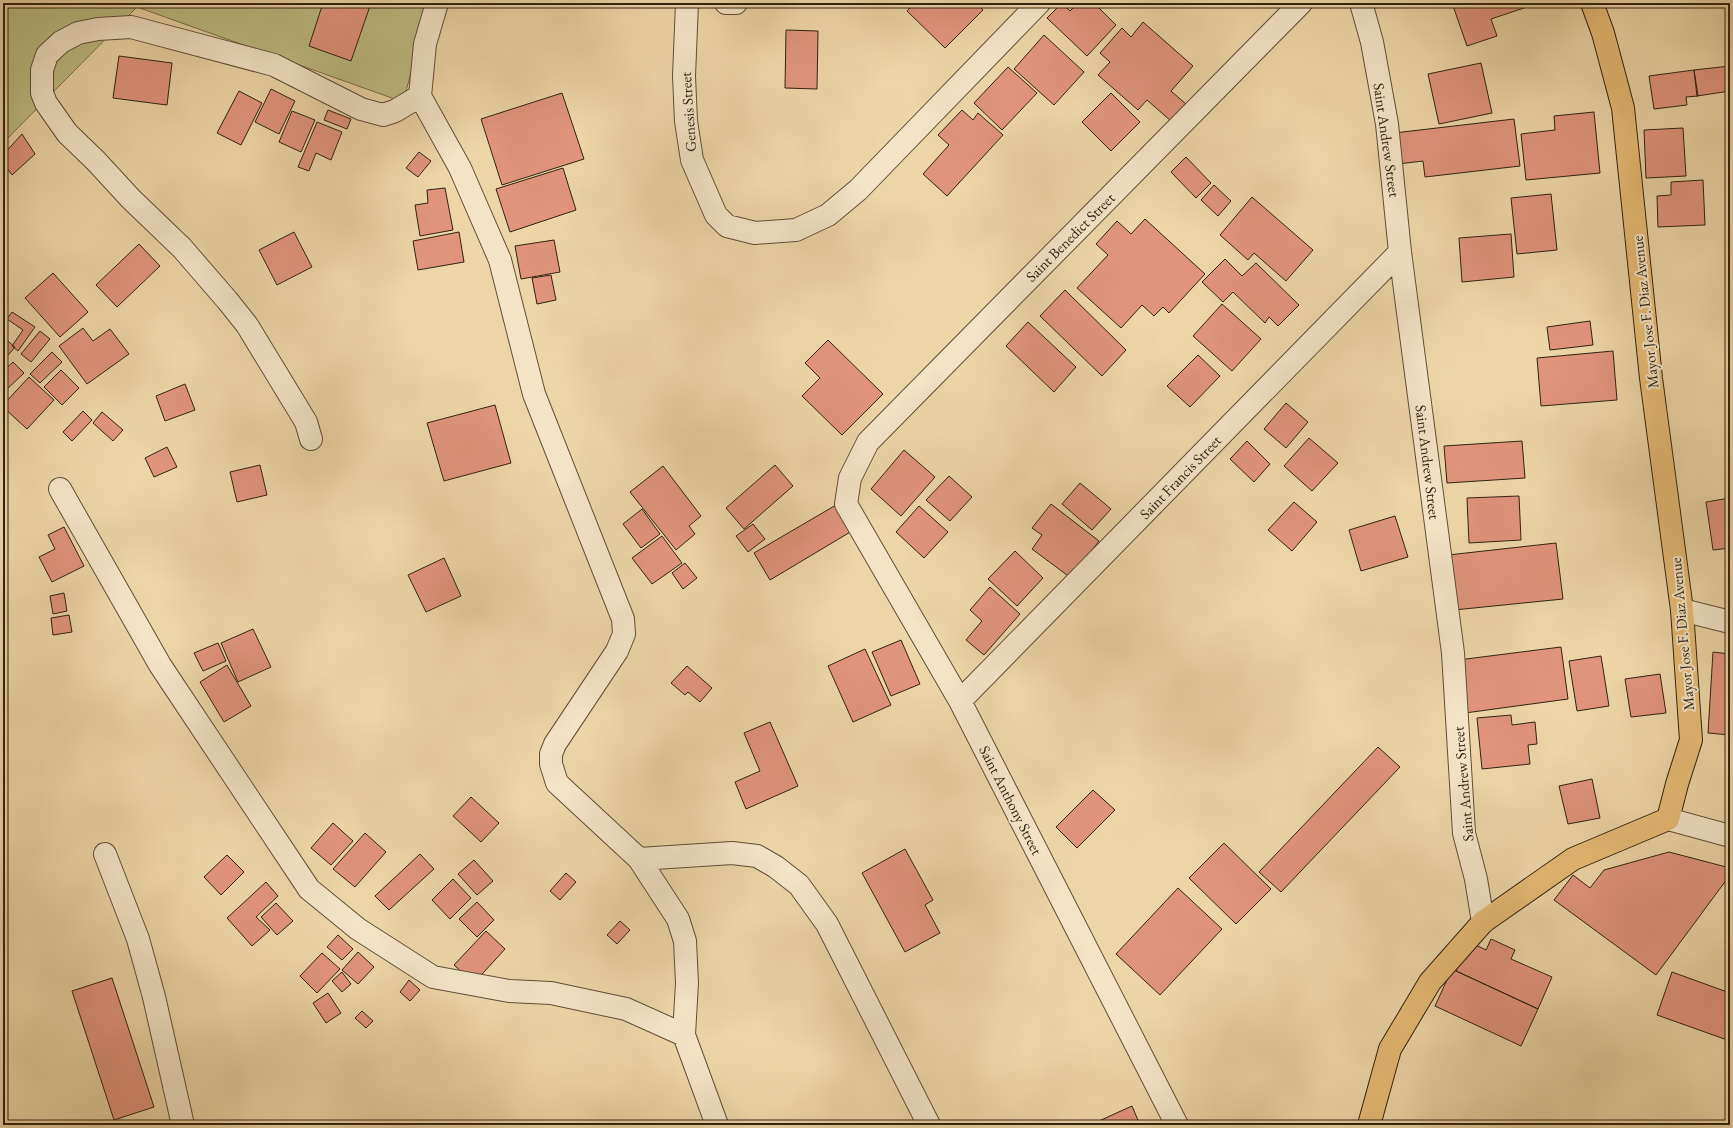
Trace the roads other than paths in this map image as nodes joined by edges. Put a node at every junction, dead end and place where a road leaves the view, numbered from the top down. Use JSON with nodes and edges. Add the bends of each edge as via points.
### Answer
{"nodes":[{"id":1,"x":437,"y":3,"type":"edge"},
{"id":2,"x":686,"y":3,"type":"edge"},
{"id":3,"x":726,"y":3,"type":"edge"},
{"id":4,"x":736,"y":3,"type":"edge"},
{"id":5,"x":1040,"y":3,"type":"edge"},
{"id":6,"x":1300,"y":3,"type":"edge"},
{"id":7,"x":1361,"y":3,"type":"edge"},
{"id":8,"x":1592,"y":3,"type":"edge"},
{"id":9,"x":420,"y":96,"type":"junction"},
{"id":10,"x":1400,"y":252,"type":"junction"},
{"id":11,"x":311,"y":438,"type":"dead end"},
{"id":12,"x":850,"y":478,"type":"joint"},
{"id":13,"x":60,"y":489,"type":"dead end"},
{"id":14,"x":1682,"y":610,"type":"junction"},
{"id":15,"x":1730,"y":622,"type":"edge"},
{"id":16,"x":960,"y":701,"type":"junction"},
{"id":17,"x":1668,"y":820,"type":"junction"},
{"id":18,"x":1730,"y":836,"type":"edge"},
{"id":19,"x":105,"y":854,"type":"dead end"},
{"id":20,"x":639,"y":858,"type":"junction"},
{"id":21,"x":1483,"y":922,"type":"junction"},
{"id":22,"x":684,"y":1035,"type":"junction"},
{"id":23,"x":183,"y":1125,"type":"edge"},
{"id":24,"x":717,"y":1125,"type":"edge"},
{"id":25,"x":929,"y":1125,"type":"edge"},
{"id":26,"x":1178,"y":1125,"type":"edge"},
{"id":27,"x":1369,"y":1125,"type":"edge"}],
"edges":[{"from":1,"to":9,"type":"street","via":[[425,44]]},
{"from":2,"to":5,"type":"street","name":"Genesis Street","via":[[684,76],[686,121],[692,160],[716,215],[727,226],[755,233],[796,230],[828,215],[858,190]]},
{"from":3,"to":4,"type":"street"},
{"from":6,"to":12,"type":"street","name":"Saint Benedict Street","via":[[868,442]]},
{"from":7,"to":10,"type":"street","name":"Saint Andrew Street","via":[[1372,42],[1387,124]]},
{"from":8,"to":14,"type":"main road","name":"Mayor Jose F. Diaz Avenue","via":[[1603,33],[1623,108],[1651,378]]},
{"from":9,"to":11,"type":"street","via":[[383,115],[362,109],[274,65],[131,27],[78,33],[61,42],[48,55],[42,70],[42,93],[67,133],[182,248],[247,325],[306,422]]},
{"from":9,"to":20,"type":"street","via":[[460,168],[500,260],[534,394],[623,619],[624,634],[617,651],[555,744],[551,764],[557,783]]},
{"from":10,"to":16,"type":"street","name":"Saint Francis Street"},
{"from":10,"to":21,"type":"street","name":"Saint Andrew Street","via":[[1453,653],[1464,833],[1476,879]]},
{"from":12,"to":16,"type":"street","name":"Saint Anthony Street","via":[[846,504]]},
{"from":13,"to":22,"type":"street","via":[[160,664],[309,889],[358,929],[432,977],[509,991],[551,993],[626,1009]]},
{"from":14,"to":15,"type":"street"},
{"from":14,"to":17,"type":"main road","name":"Mayor Jose F. Diaz Avenue","via":[[1691,740]]},
{"from":16,"to":26,"type":"street","name":"Saint Anthony Street"},
{"from":17,"to":18,"type":"street"},
{"from":17,"to":21,"type":"main road","via":[[1573,859]]},
{"from":19,"to":23,"type":"street","via":[[138,939]]},
{"from":20,"to":22,"type":"street","via":[[678,919],[685,941],[687,982]]},
{"from":20,"to":25,"type":"street","via":[[732,853],[757,856],[799,885],[827,924]]},
{"from":21,"to":27,"type":"main road","via":[[1430,982],[1390,1049]]},
{"from":22,"to":24,"type":"street"}]}
